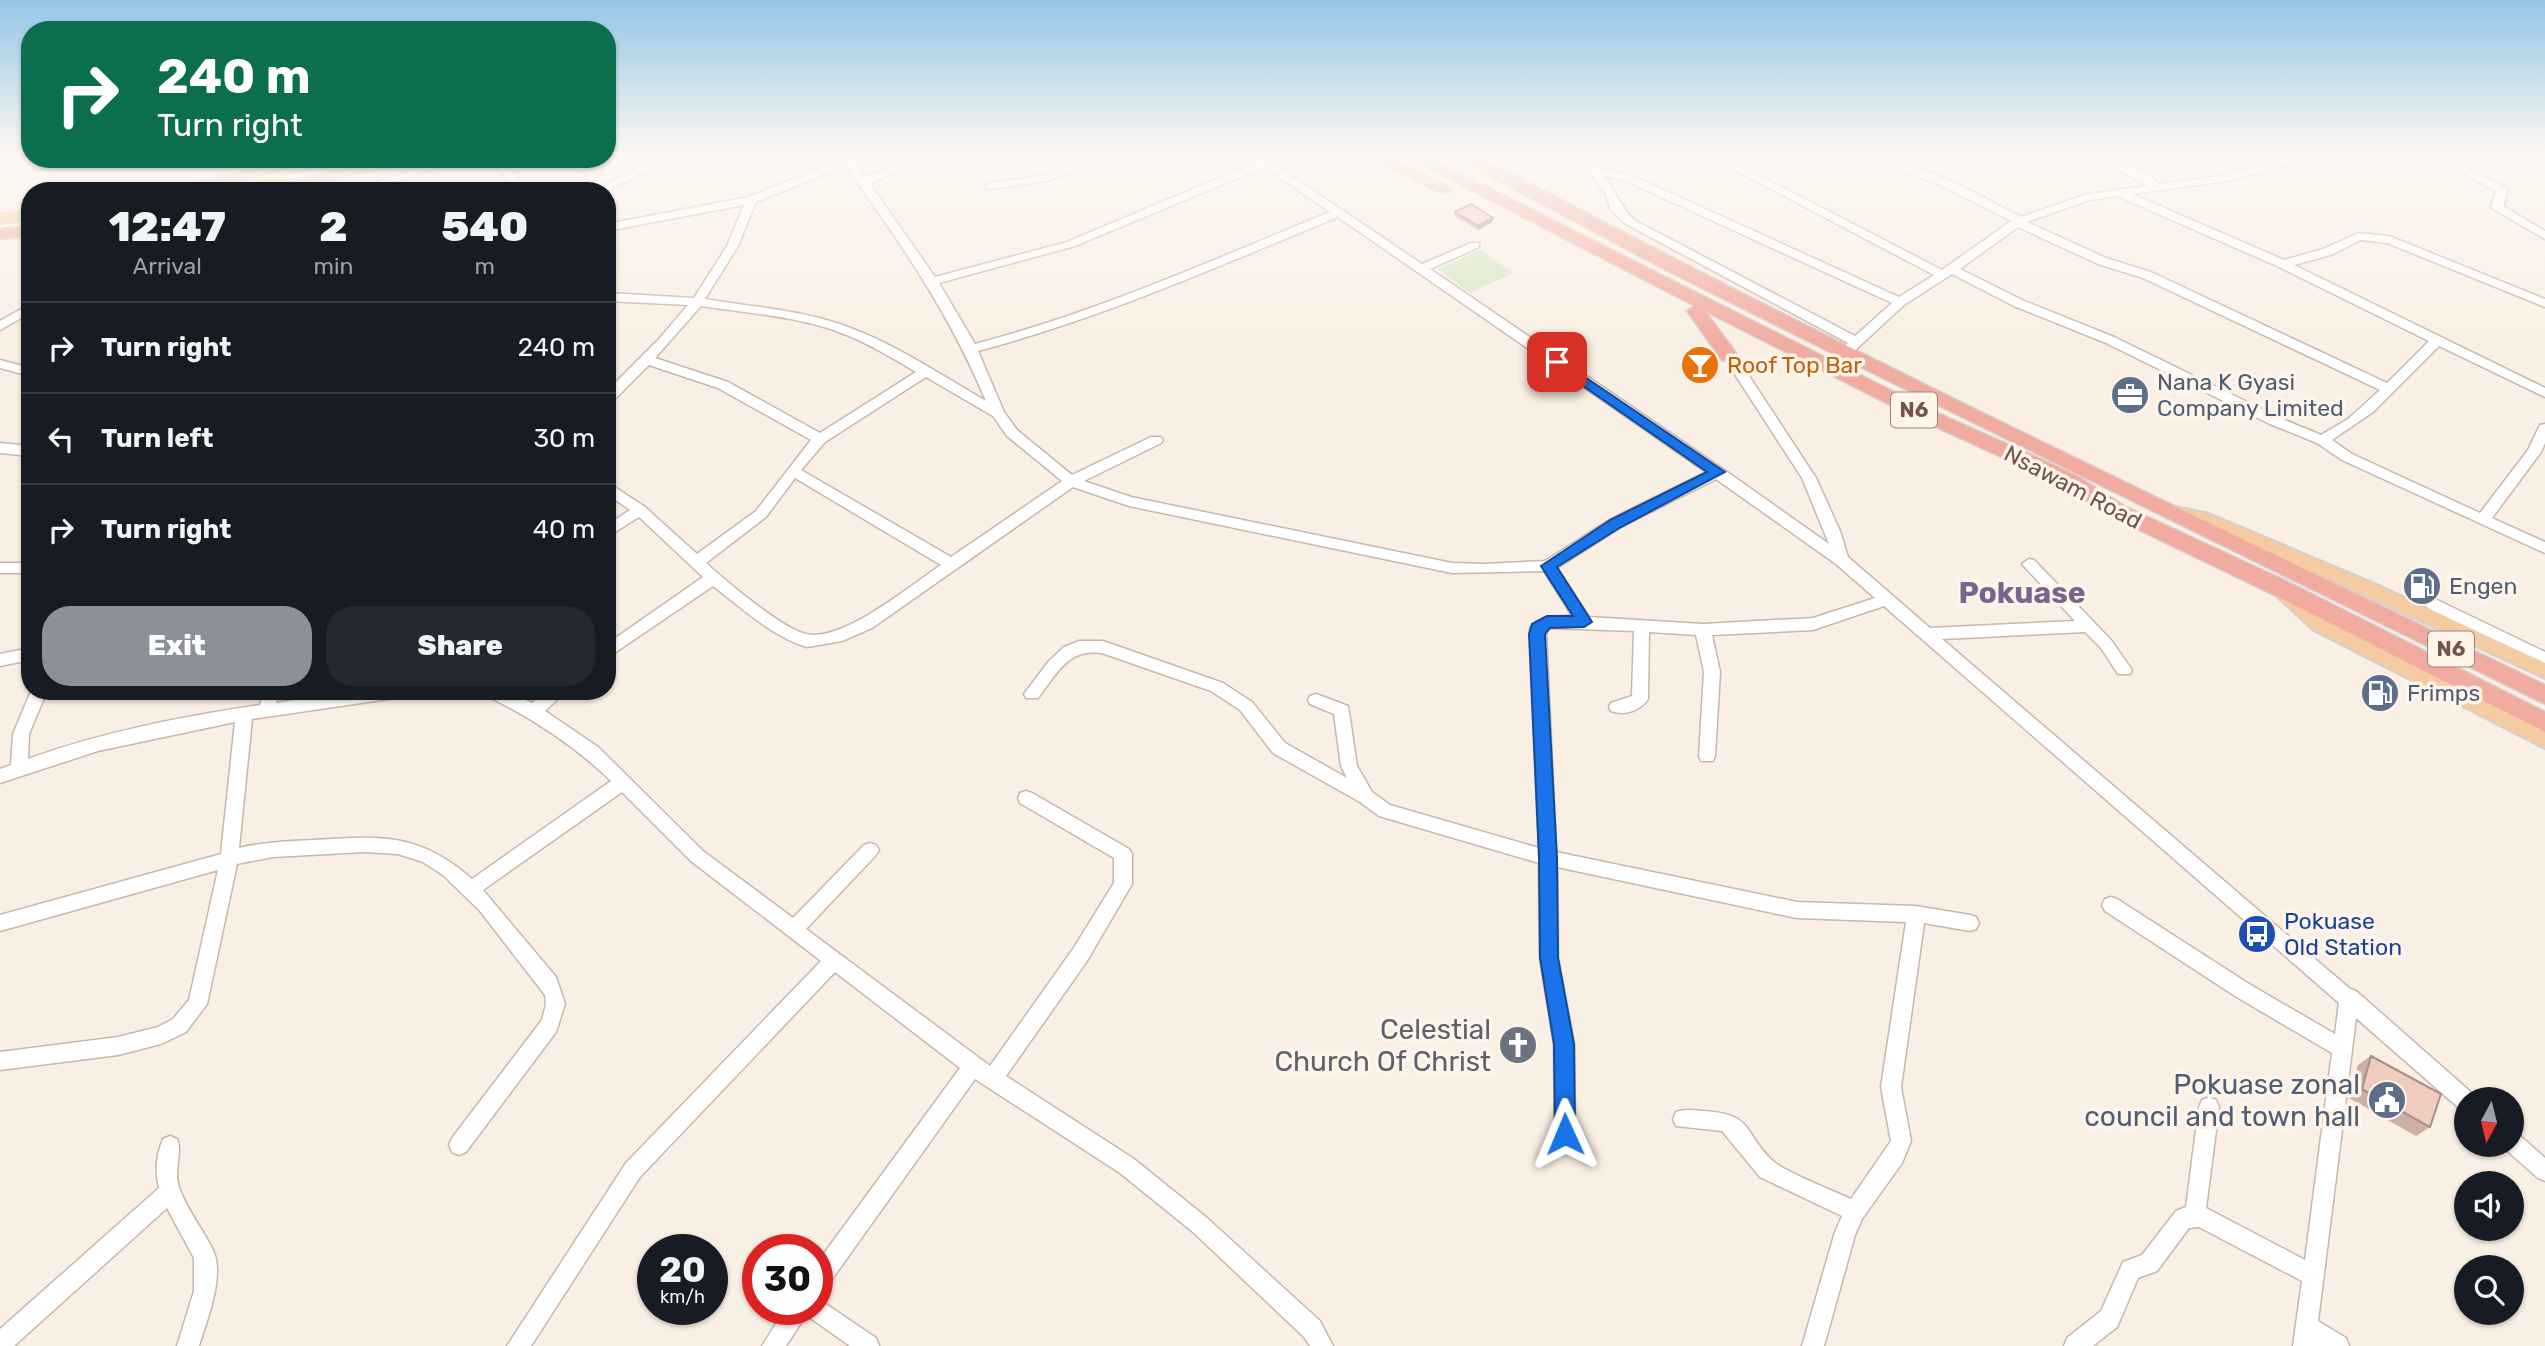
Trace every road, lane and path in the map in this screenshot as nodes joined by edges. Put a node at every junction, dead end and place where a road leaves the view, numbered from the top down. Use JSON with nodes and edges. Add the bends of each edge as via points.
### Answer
{"nodes":[{"id":1,"x":654,"y":219,"type":"edge"},
{"id":2,"x":744,"y":219,"type":"edge"},
{"id":3,"x":890,"y":219,"type":"edge"},
{"id":4,"x":1128,"y":219,"type":"edge"},
{"id":5,"x":1324,"y":219,"type":"edge"},
{"id":6,"x":1347,"y":219,"type":"edge"},
{"id":7,"x":1506,"y":219,"type":"edge"},
{"id":8,"x":1537,"y":219,"type":"edge"},
{"id":9,"x":1584,"y":219,"type":"edge"},
{"id":10,"x":1627,"y":219,"type":"edge"},
{"id":11,"x":1718,"y":219,"type":"edge"},
{"id":12,"x":1840,"y":219,"type":"edge"},
{"id":13,"x":2015,"y":219,"type":"edge"},
{"id":14,"x":2025,"y":219,"type":"edge"},
{"id":15,"x":2178,"y":219,"type":"edge"},
{"id":16,"x":2517,"y":219,"type":"edge"},
{"id":17,"x":2019,"y":221,"type":"junction"},
{"id":18,"x":21,"y":223,"type":"edge"},
{"id":19,"x":0,"y":226,"type":"edge"},
{"id":20,"x":616,"y":226,"type":"edge"},
{"id":21,"x":21,"y":232,"type":"edge"},
{"id":22,"x":0,"y":234,"type":"edge"},
{"id":23,"x":2545,"y":236,"type":"edge"},
{"id":24,"x":1475,"y":245,"type":"dead end"},
{"id":25,"x":2283,"y":264,"type":"junction"},
{"id":26,"x":1421,"y":269,"type":"junction"},
{"id":27,"x":1947,"y":272,"type":"junction"},
{"id":28,"x":932,"y":281,"type":"junction"},
{"id":29,"x":616,"y":297,"type":"edge"},
{"id":30,"x":698,"y":302,"type":"junction"},
{"id":31,"x":1900,"y":302,"type":"junction"},
{"id":32,"x":2545,"y":303,"type":"edge"},
{"id":33,"x":1696,"y":311,"type":"junction"},
{"id":34,"x":21,"y":313,"type":"edge"},
{"id":35,"x":0,"y":326,"type":"edge"},
{"id":36,"x":2438,"y":339,"type":"junction"},
{"id":37,"x":1759,"y":341,"type":"junction"},
{"id":38,"x":1850,"y":347,"type":"junction"},
{"id":39,"x":971,"y":349,"type":"junction"},
{"id":40,"x":1729,"y":356,"type":"junction"},
{"id":41,"x":647,"y":360,"type":"junction"},
{"id":42,"x":0,"y":364,"type":"edge"},
{"id":43,"x":21,"y":370,"type":"edge"},
{"id":44,"x":926,"y":372,"type":"junction"},
{"id":45,"x":2387,"y":388,"type":"junction"},
{"id":46,"x":616,"y":389,"type":"edge"},
{"id":47,"x":2545,"y":393,"type":"edge"},
{"id":48,"x":998,"y":413,"type":"junction"},
{"id":49,"x":2545,"y":428,"type":"edge"},
{"id":50,"x":820,"y":439,"type":"junction"},
{"id":51,"x":1156,"y":440,"type":"dead end"},
{"id":52,"x":2322,"y":440,"type":"junction"},
{"id":53,"x":0,"y":448,"type":"edge"},
{"id":54,"x":21,"y":450,"type":"edge"},
{"id":55,"x":793,"y":471,"type":"junction"},
{"id":56,"x":1718,"y":472,"type":"junction"},
{"id":57,"x":1071,"y":481,"type":"junction"},
{"id":58,"x":616,"y":493,"type":"edge"},
{"id":59,"x":640,"y":510,"type":"junction"},
{"id":60,"x":2117,"y":511,"type":"junction"},
{"id":61,"x":2175,"y":513,"type":"junction"},
{"id":62,"x":2484,"y":518,"type":"junction"},
{"id":63,"x":616,"y":526,"type":"edge"},
{"id":64,"x":2545,"y":548,"type":"edge"},
{"id":65,"x":1841,"y":560,"type":"junction"},
{"id":66,"x":697,"y":562,"type":"junction"},
{"id":67,"x":951,"y":564,"type":"junction"},
{"id":68,"x":2029,"y":564,"type":"dead end"},
{"id":69,"x":1548,"y":566,"type":"junction"},
{"id":70,"x":0,"y":568,"type":"edge"},
{"id":71,"x":21,"y":568,"type":"edge"},
{"id":72,"x":713,"y":578,"type":"junction"},
{"id":73,"x":2276,"y":586,"type":"junction"},
{"id":74,"x":1888,"y":599,"type":"junction"},
{"id":75,"x":2433,"y":604,"type":"dead end"},
{"id":76,"x":1584,"y":622,"type":"junction"},
{"id":77,"x":1642,"y":625,"type":"junction"},
{"id":78,"x":2088,"y":626,"type":"junction"},
{"id":79,"x":2407,"y":626,"type":"junction"},
{"id":80,"x":1703,"y":630,"type":"junction"},
{"id":81,"x":1926,"y":634,"type":"junction"},
{"id":82,"x":2484,"y":643,"type":"junction"},
{"id":83,"x":616,"y":646,"type":"edge"},
{"id":84,"x":21,"y":656,"type":"edge"},
{"id":85,"x":2545,"y":659,"type":"edge"},
{"id":86,"x":0,"y":660,"type":"edge"},
{"id":87,"x":2124,"y":670,"type":"dead end"},
{"id":88,"x":2545,"y":671,"type":"edge"},
{"id":89,"x":1032,"y":694,"type":"dead end"},
{"id":90,"x":2545,"y":695,"type":"edge"},
{"id":91,"x":35,"y":700,"type":"edge"},
{"id":92,"x":269,"y":700,"type":"edge"},
{"id":93,"x":341,"y":700,"type":"edge"},
{"id":94,"x":510,"y":700,"type":"edge"},
{"id":95,"x":547,"y":700,"type":"edge"},
{"id":96,"x":1316,"y":700,"type":"dead end"},
{"id":97,"x":1617,"y":708,"type":"dead end"},
{"id":98,"x":266,"y":711,"type":"junction"},
{"id":99,"x":533,"y":711,"type":"junction"},
{"id":100,"x":244,"y":715,"type":"junction"},
{"id":101,"x":2545,"y":723,"type":"edge"},
{"id":102,"x":2545,"y":740,"type":"edge"},
{"id":103,"x":1707,"y":756,"type":"dead end"},
{"id":104,"x":19,"y":768,"type":"junction"},
{"id":105,"x":0,"y":776,"type":"edge"},
{"id":106,"x":623,"y":782,"type":"junction"},
{"id":107,"x":1366,"y":797,"type":"junction"},
{"id":108,"x":1026,"y":798,"type":"dead end"},
{"id":109,"x":870,"y":850,"type":"dead end"},
{"id":110,"x":1548,"y":858,"type":"junction"},
{"id":111,"x":229,"y":859,"type":"junction"},
{"id":112,"x":471,"y":889,"type":"junction"},
{"id":113,"x":2111,"y":905,"type":"dead end"},
{"id":114,"x":1916,"y":914,"type":"junction"},
{"id":115,"x":0,"y":923,"type":"edge"},
{"id":116,"x":1970,"y":923,"type":"dead end"},
{"id":117,"x":793,"y":930,"type":"junction"},
{"id":118,"x":834,"y":961,"type":"junction"},
{"id":119,"x":2349,"y":997,"type":"junction"},
{"id":120,"x":2342,"y":1048,"type":"junction"},
{"id":121,"x":0,"y":1061,"type":"edge"},
{"id":122,"x":973,"y":1066,"type":"junction"},
{"id":123,"x":992,"y":1079,"type":"junction"},
{"id":124,"x":2454,"y":1090,"type":"edge"},
{"id":125,"x":2209,"y":1107,"type":"dead end"},
{"id":126,"x":1683,"y":1119,"type":"dead end"},
{"id":127,"x":1565,"y":1134,"type":"dead end"},
{"id":128,"x":459,"y":1145,"type":"dead end"},
{"id":129,"x":170,"y":1146,"type":"dead end"},
{"id":130,"x":2524,"y":1152,"type":"edge"},
{"id":131,"x":2545,"y":1171,"type":"edge"},
{"id":132,"x":170,"y":1192,"type":"junction"},
{"id":133,"x":1855,"y":1212,"type":"junction"},
{"id":134,"x":2194,"y":1215,"type":"junction"},
{"id":135,"x":833,"y":1259,"type":"edge"},
{"id":136,"x":2312,"y":1275,"type":"junction"},
{"id":137,"x":833,"y":1321,"type":"edge"},
{"id":138,"x":787,"y":1325,"type":"edge"},
{"id":139,"x":2305,"y":1336,"type":"edge"},
{"id":140,"x":0,"y":1344,"type":"edge"},
{"id":141,"x":188,"y":1346,"type":"edge"},
{"id":142,"x":518,"y":1346,"type":"edge"},
{"id":143,"x":773,"y":1346,"type":"edge"},
{"id":144,"x":868,"y":1346,"type":"edge"},
{"id":145,"x":1322,"y":1346,"type":"edge"},
{"id":146,"x":1813,"y":1346,"type":"edge"},
{"id":147,"x":2075,"y":1346,"type":"edge"},
{"id":148,"x":2338,"y":1346,"type":"edge"}],
"edges":[{"from":1,"to":20,"type":"street"},
{"from":2,"to":30,"type":"street","via":[[731,253]]},
{"from":3,"to":28,"type":"street"},
{"from":4,"to":28,"type":"street","via":[[1071,244]]},
{"from":5,"to":39,"type":"street","via":[[1104,308]]},
{"from":6,"to":26,"type":"street"},
{"from":7,"to":33,"type":"highway"},
{"from":8,"to":60,"type":"highway","name":"Nsawam Road","number":"N6","via":[[1915,410],[2069,480]]},
{"from":9,"to":38,"type":"highway","name":"Nsawam Road","number":"N6","via":[[1670,265]]},
{"from":10,"to":38,"type":"street"},
{"from":11,"to":31,"type":"street"},
{"from":12,"to":27,"type":"street"},
{"from":13,"to":17,"type":"street"},
{"from":14,"to":17,"type":"street"},
{"from":15,"to":25,"type":"street"},
{"from":16,"to":23,"type":"street"},
{"from":17,"to":27,"type":"street"},
{"from":17,"to":45,"type":"street","via":[[2102,261],[2147,275]]},
{"from":18,"to":19,"type":"main road"},
{"from":21,"to":22,"type":"highway"},
{"from":24,"to":26,"type":"street"},
{"from":25,"to":32,"type":"street","via":[[2370,236]]},
{"from":25,"to":36,"type":"street"},
{"from":26,"to":56,"type":"street"},
{"from":27,"to":31,"type":"street"},
{"from":27,"to":52,"type":"street","via":[[2110,340]]},
{"from":28,"to":39,"type":"street"},
{"from":29,"to":30,"type":"street"},
{"from":30,"to":41,"type":"street"},
{"from":30,"to":44,"type":"street","via":[[843,329]]},
{"from":31,"to":38,"type":"street"},
{"from":33,"to":37,"type":"highway"},
{"from":33,"to":40,"type":"highway"},
{"from":34,"to":35,"type":"street"},
{"from":36,"to":45,"type":"street"},
{"from":36,"to":47,"type":"street"},
{"from":37,"to":40,"type":"highway","via":[[1735,341],[1728,349]]},
{"from":37,"to":60,"type":"highway","via":[[2058,489]]},
{"from":38,"to":61,"type":"highway","name":"Nsawam Road","number":"N6"},
{"from":39,"to":48,"type":"street"},
{"from":40,"to":65,"type":"street","via":[[1812,480],[1831,521]]},
{"from":41,"to":46,"type":"street"},
{"from":41,"to":50,"type":"street","via":[[723,385]]},
{"from":42,"to":43,"type":"street"},
{"from":44,"to":48,"type":"street"},
{"from":44,"to":50,"type":"street"},
{"from":45,"to":52,"type":"street","via":[[2354,421]]},
{"from":48,"to":57,"type":"street","via":[[1012,433]]},
{"from":49,"to":62,"type":"street","via":[[2534,452]]},
{"from":50,"to":55,"type":"street"},
{"from":51,"to":57,"type":"street"},
{"from":52,"to":62,"type":"street","via":[[2347,457]]},
{"from":53,"to":54,"type":"street"},
{"from":55,"to":66,"type":"street","via":[[761,514]]},
{"from":55,"to":67,"type":"street"},
{"from":56,"to":65,"type":"street"},
{"from":56,"to":69,"type":"street","via":[[1616,523]]},
{"from":57,"to":67,"type":"street"},
{"from":57,"to":69,"type":"street","via":[[1129,501],[1228,524],[1452,568]]},
{"from":58,"to":59,"type":"street"},
{"from":59,"to":63,"type":"street"},
{"from":59,"to":66,"type":"street"},
{"from":60,"to":73,"type":"highway","name":"Nsawam Road","number":"N6"},
{"from":61,"to":79,"type":"highway","name":"Nsawam Road","number":"N6"},
{"from":61,"to":82,"type":"main road","via":[[2203,518]]},
{"from":62,"to":64,"type":"street"},
{"from":65,"to":74,"type":"street"},
{"from":66,"to":72,"type":"street"},
{"from":67,"to":72,"type":"street","via":[[867,624],[842,635],[807,641],[785,632]]},
{"from":68,"to":78,"type":"street"},
{"from":69,"to":76,"type":"street"},
{"from":70,"to":71,"type":"street"},
{"from":72,"to":83,"type":"street"},
{"from":73,"to":101,"type":"highway","name":"Nsawam Road","number":"N6"},
{"from":73,"to":102,"type":"main road","via":[[2321,625]]},
{"from":74,"to":80,"type":"street","via":[[1813,624]]},
{"from":74,"to":81,"type":"street"},
{"from":75,"to":85,"type":"street"},
{"from":76,"to":77,"type":"street"},
{"from":76,"to":110,"type":"street","via":[[1547,622],[1538,628]]},
{"from":77,"to":80,"type":"street"},
{"from":77,"to":97,"type":"street","via":[[1640,699]]},
{"from":78,"to":81,"type":"street"},
{"from":78,"to":87,"type":"street"},
{"from":79,"to":82,"type":"main road"},
{"from":79,"to":90,"type":"highway","name":"Nsawam Road","number":"N6"},
{"from":80,"to":103,"type":"street","via":[[1712,673]]},
{"from":81,"to":119,"type":"street"},
{"from":82,"to":88,"type":"main road"},
{"from":84,"to":86,"type":"street"},
{"from":89,"to":107,"type":"street","via":[[1070,649],[1088,644],[1103,648],[1217,687],[1246,706],[1279,748]]},
{"from":91,"to":104,"type":"street","via":[[20,734]]},
{"from":92,"to":98,"type":"street"},
{"from":93,"to":98,"type":"street"},
{"from":94,"to":99,"type":"street"},
{"from":95,"to":99,"type":"street"},
{"from":96,"to":107,"type":"street","via":[[1342,710],[1346,756]]},
{"from":98,"to":100,"type":"street"},
{"from":99,"to":106,"type":"street","via":[[592,752]]},
{"from":100,"to":104,"type":"street","via":[[177,724]]},
{"from":100,"to":111,"type":"street"},
{"from":104,"to":105,"type":"street"},
{"from":106,"to":112,"type":"street"},
{"from":106,"to":117,"type":"street","via":[[697,856]]},
{"from":107,"to":110,"type":"street","via":[[1385,811]]},
{"from":108,"to":123,"type":"street","via":[[1123,854],[1123,884],[1080,955]]},
{"from":109,"to":117,"type":"street"},
{"from":110,"to":114,"type":"street","via":[[1797,910]]},
{"from":110,"to":127,"type":"street","via":[[1549,958],[1564,1044]]},
{"from":111,"to":112,"type":"street","via":[[252,850],[357,845],[410,849],[450,869]]},
{"from":111,"to":115,"type":"street"},
{"from":111,"to":121,"type":"street","via":[[198,1004],[189,1017],[150,1040]]},
{"from":112,"to":128,"type":"street","via":[[557,998],[549,1026]]},
{"from":113,"to":120,"type":"street"},
{"from":114,"to":116,"type":"street"},
{"from":114,"to":133,"type":"street","via":[[1891,1087],[1902,1141]]},
{"from":117,"to":118,"type":"street"},
{"from":118,"to":122,"type":"street"},
{"from":118,"to":142,"type":"street","via":[[633,1170]]},
{"from":119,"to":120,"type":"street"},
{"from":119,"to":124,"type":"street"},
{"from":120,"to":136,"type":"street"},
{"from":122,"to":123,"type":"street"},
{"from":122,"to":135,"type":"street"},
{"from":123,"to":145,"type":"street","via":[[1127,1166],[1200,1224],[1312,1329]]},
{"from":125,"to":134,"type":"street"},
{"from":126,"to":133,"type":"street","via":[[1726,1122],[1767,1170]]},
{"from":129,"to":132,"type":"street","via":[[166,1170]]},
{"from":130,"to":131,"type":"street"},
{"from":132,"to":140,"type":"street"},
{"from":132,"to":141,"type":"street","via":[[205,1256],[205,1291]]},
{"from":133,"to":146,"type":"street","via":[[1845,1232]]},
{"from":134,"to":136,"type":"street"},
{"from":134,"to":147,"type":"street","via":[[2183,1218],[2149,1263],[2130,1270],[2109,1319]]},
{"from":136,"to":139,"type":"street"},
{"from":137,"to":144,"type":"street"},
{"from":138,"to":143,"type":"street"},
{"from":139,"to":148,"type":"street"}]}
